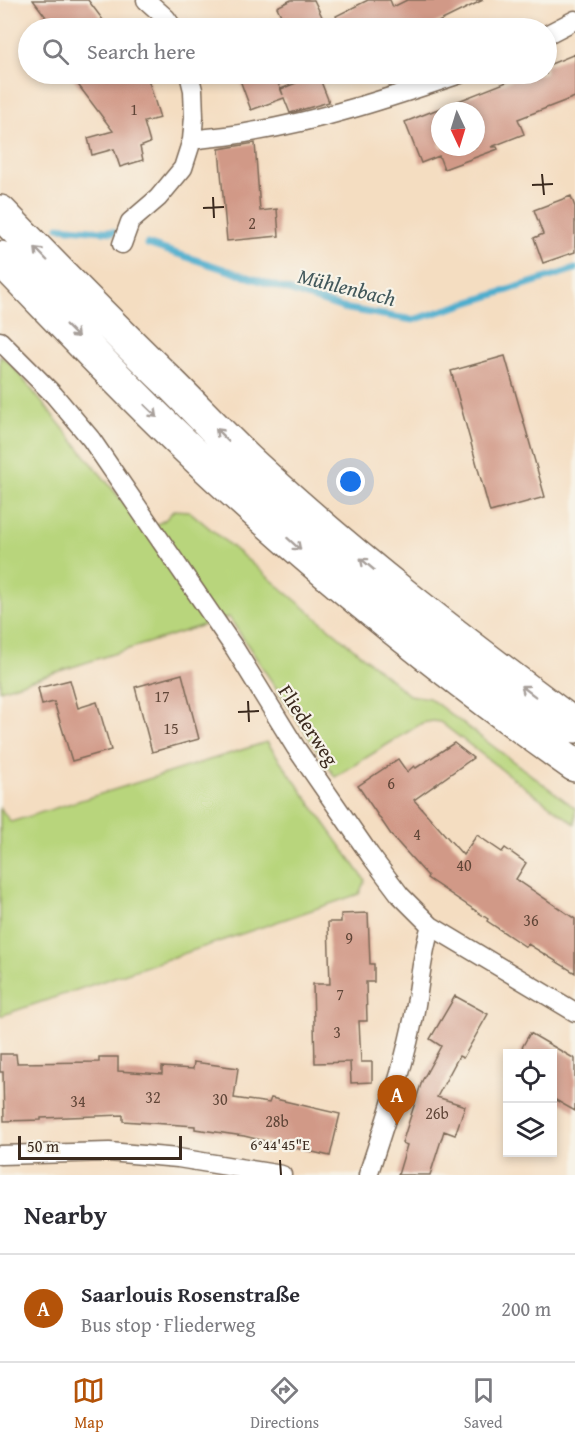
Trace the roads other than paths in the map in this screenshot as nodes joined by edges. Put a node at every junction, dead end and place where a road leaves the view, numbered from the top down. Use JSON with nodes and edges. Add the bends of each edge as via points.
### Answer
{"nodes":[{"id":1,"x":146,"y":0,"type":"edge"},
{"id":2,"x":166,"y":18,"type":"edge"},
{"id":3,"x":575,"y":20,"type":"edge"},
{"id":4,"x":557,"y":29,"type":"edge"},
{"id":5,"x":192,"y":84,"type":"edge"},
{"id":6,"x":430,"y":84,"type":"edge"},
{"id":7,"x":192,"y":140,"type":"junction"},
{"id":8,"x":0,"y":212,"type":"edge"},
{"id":9,"x":122,"y":244,"type":"dead end"},
{"id":10,"x":0,"y":258,"type":"edge"},
{"id":11,"x":0,"y":341,"type":"edge"},
{"id":12,"x":575,"y":726,"type":"edge"},
{"id":13,"x":575,"y":765,"type":"edge"},
{"id":14,"x":431,"y":926,"type":"junction"},
{"id":15,"x":575,"y":1012,"type":"edge"},
{"id":16,"x":0,"y":1155,"type":"edge"},
{"id":17,"x":277,"y":1174,"type":"edge"},
{"id":18,"x":368,"y":1175,"type":"edge"}],
"edges":[{"from":1,"to":2,"type":"street"},
{"from":3,"to":4,"type":"street"},
{"from":5,"to":7,"type":"street"},
{"from":6,"to":7,"type":"street","via":[[320,117]]},
{"from":7,"to":9,"type":"street","via":[[183,168],[158,198],[130,222]]},
{"from":12,"to":8,"type":"highway","one_way":true,"via":[[412,602],[267,478]]},
{"from":10,"to":13,"type":"highway","one_way":true,"via":[[153,414],[314,562],[452,674]]},
{"from":11,"to":14,"type":"street","name":"Fliederweg","via":[[91,439],[370,855],[400,895]]},
{"from":14,"to":15,"type":"street","name":"Fliederweg"},
{"from":14,"to":18,"type":"street","via":[[410,1034]]},
{"from":16,"to":17,"type":"street","via":[[109,1152],[178,1158]]}]}
